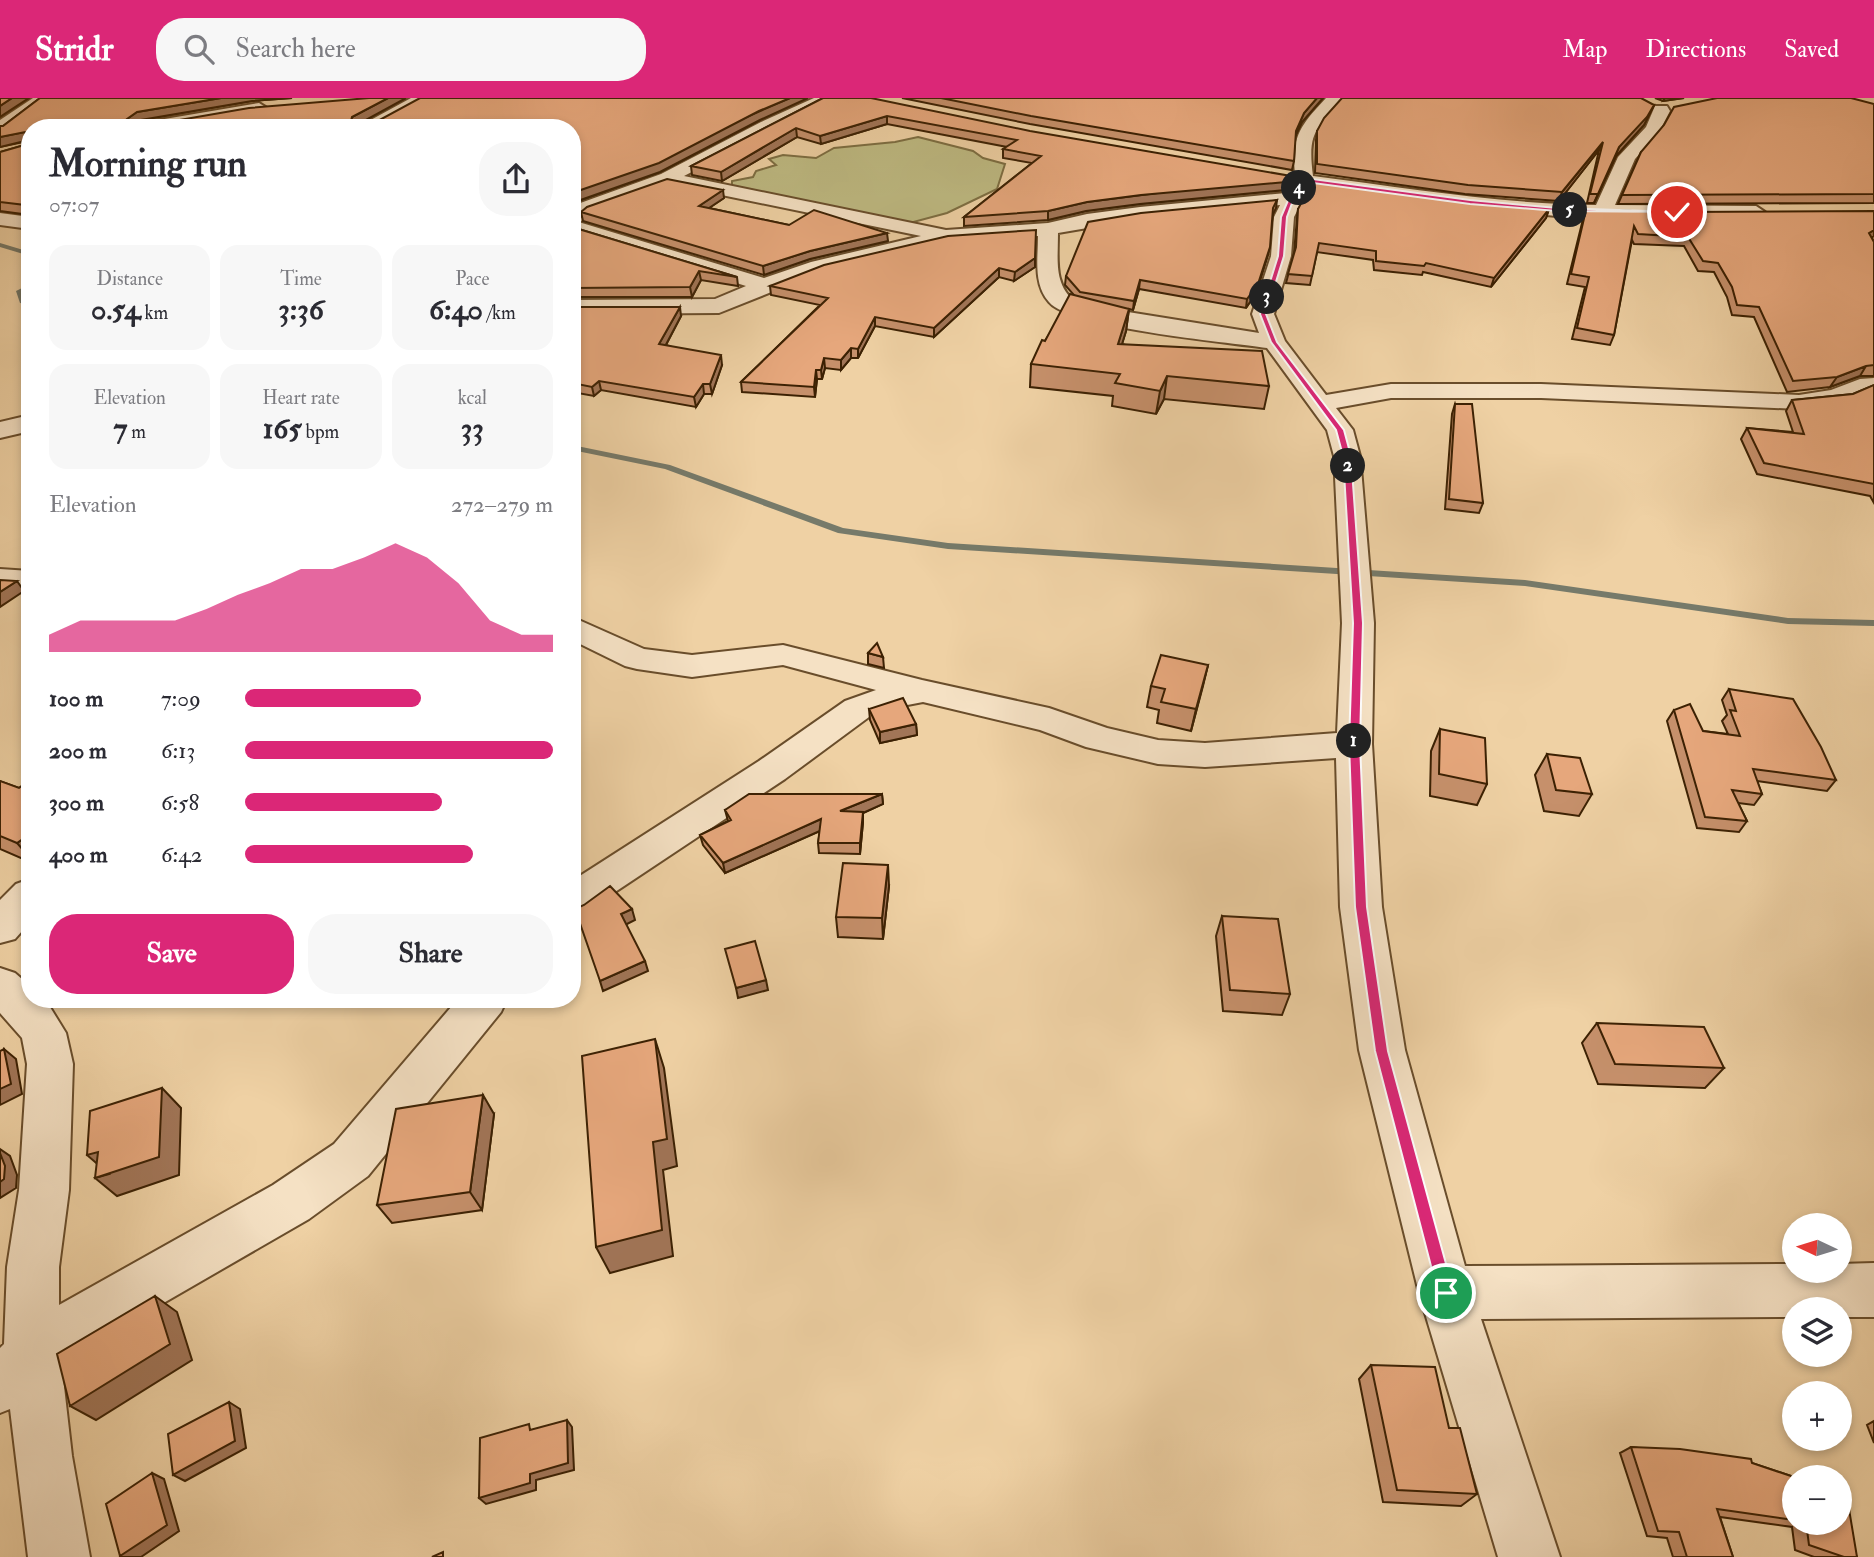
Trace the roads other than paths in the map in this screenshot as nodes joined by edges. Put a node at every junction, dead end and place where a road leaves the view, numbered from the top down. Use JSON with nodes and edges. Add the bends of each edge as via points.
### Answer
{"nodes":[{"id":1,"x":43,"y":98,"type":"edge"},
{"id":2,"x":423,"y":98,"type":"edge"},
{"id":3,"x":827,"y":98,"type":"edge"},
{"id":4,"x":1335,"y":98,"type":"edge"},
{"id":5,"x":1660,"y":106,"type":"dead end"},
{"id":6,"x":276,"y":107,"type":"edge"},
{"id":7,"x":199,"y":119,"type":"edge"},
{"id":8,"x":382,"y":119,"type":"edge"},
{"id":9,"x":0,"y":129,"type":"edge"},
{"id":10,"x":1277,"y":176,"type":"edge"},
{"id":11,"x":667,"y":178,"type":"junction"},
{"id":12,"x":1298,"y":189,"type":"junction"},
{"id":13,"x":581,"y":210,"type":"edge"},
{"id":14,"x":1603,"y":211,"type":"junction"},
{"id":15,"x":1779,"y":212,"type":"edge"},
{"id":16,"x":0,"y":219,"type":"edge"},
{"id":17,"x":21,"y":222,"type":"edge"},
{"id":18,"x":581,"y":229,"type":"edge"},
{"id":19,"x":1048,"y":229,"type":"junction"},
{"id":20,"x":948,"y":236,"type":"junction"},
{"id":21,"x":765,"y":285,"type":"junction"},
{"id":22,"x":581,"y":307,"type":"edge"},
{"id":23,"x":1274,"y":342,"type":"junction"},
{"id":24,"x":1869,"y":384,"type":"edge"},
{"id":25,"x":1322,"y":403,"type":"junction"},
{"id":26,"x":21,"y":425,"type":"edge"},
{"id":27,"x":0,"y":430,"type":"edge"},
{"id":28,"x":0,"y":578,"type":"edge"},
{"id":29,"x":21,"y":579,"type":"edge"},
{"id":30,"x":581,"y":631,"type":"edge"},
{"id":31,"x":923,"y":691,"type":"junction"},
{"id":32,"x":1354,"y":744,"type":"junction"},
{"id":33,"x":581,"y":896,"type":"edge"},
{"id":34,"x":21,"y":905,"type":"edge"},
{"id":35,"x":0,"y":927,"type":"edge"},
{"id":36,"x":0,"y":986,"type":"edge"},
{"id":37,"x":21,"y":1005,"type":"edge"},
{"id":38,"x":25,"y":1008,"type":"edge"},
{"id":39,"x":478,"y":1008,"type":"edge"},
{"id":40,"x":1874,"y":1290,"type":"edge"},
{"id":41,"x":1446,"y":1293,"type":"junction"},
{"id":42,"x":17,"y":1371,"type":"edge"},
{"id":43,"x":59,"y":1557,"type":"edge"},
{"id":44,"x":1529,"y":1557,"type":"edge"}],
"edges":[{"from":1,"to":9,"type":"street"},
{"from":2,"to":8,"type":"street"},
{"from":3,"to":11,"type":"street"},
{"from":4,"to":12,"type":"street","via":[[1308,125],[1301,142]]},
{"from":5,"to":14,"type":"street","via":[[1653,129],[1627,157]]},
{"from":6,"to":7,"type":"street"},
{"from":10,"to":12,"type":"street"},
{"from":11,"to":13,"type":"street"},
{"from":11,"to":20,"type":"street"},
{"from":12,"to":14,"type":"street"},
{"from":12,"to":19,"type":"street"},
{"from":12,"to":23,"type":"street","via":[[1284,217],[1281,256],[1263,314]]},
{"from":14,"to":15,"type":"street"},
{"from":16,"to":17,"type":"street"},
{"from":18,"to":21,"type":"street"},
{"from":19,"to":20,"type":"street"},
{"from":19,"to":23,"type":"street","via":[[1048,281],[1057,299],[1070,309]]},
{"from":20,"to":21,"type":"street","via":[[834,261]]},
{"from":21,"to":22,"type":"street","via":[[719,306]]},
{"from":23,"to":25,"type":"street"},
{"from":24,"to":25,"type":"street","via":[[1836,397],[1799,402],[1541,391],[1391,391]]},
{"from":25,"to":32,"type":"street","via":[[1340,430],[1350,485],[1358,623]]},
{"from":26,"to":27,"type":"street"},
{"from":28,"to":29,"type":"street"},
{"from":30,"to":31,"type":"street","via":[[637,659],[692,666],[783,655]]},
{"from":31,"to":32,"type":"street","via":[[1049,720],[1158,752],[1205,755]]},
{"from":31,"to":33,"type":"street","via":[[858,709]]},
{"from":32,"to":41,"type":"street","via":[[1361,907],[1382,1051]]},
{"from":34,"to":35,"type":"street"},
{"from":36,"to":37,"type":"street"},
{"from":38,"to":42,"type":"street","via":[[43,1033],[50,1064],[31,1336]]},
{"from":39,"to":42,"type":"street","via":[[351,1160],[291,1202],[96,1312]]},
{"from":40,"to":41,"type":"street"},
{"from":41,"to":44,"type":"street"},
{"from":42,"to":43,"type":"street","via":[[43,1456]]}]}
